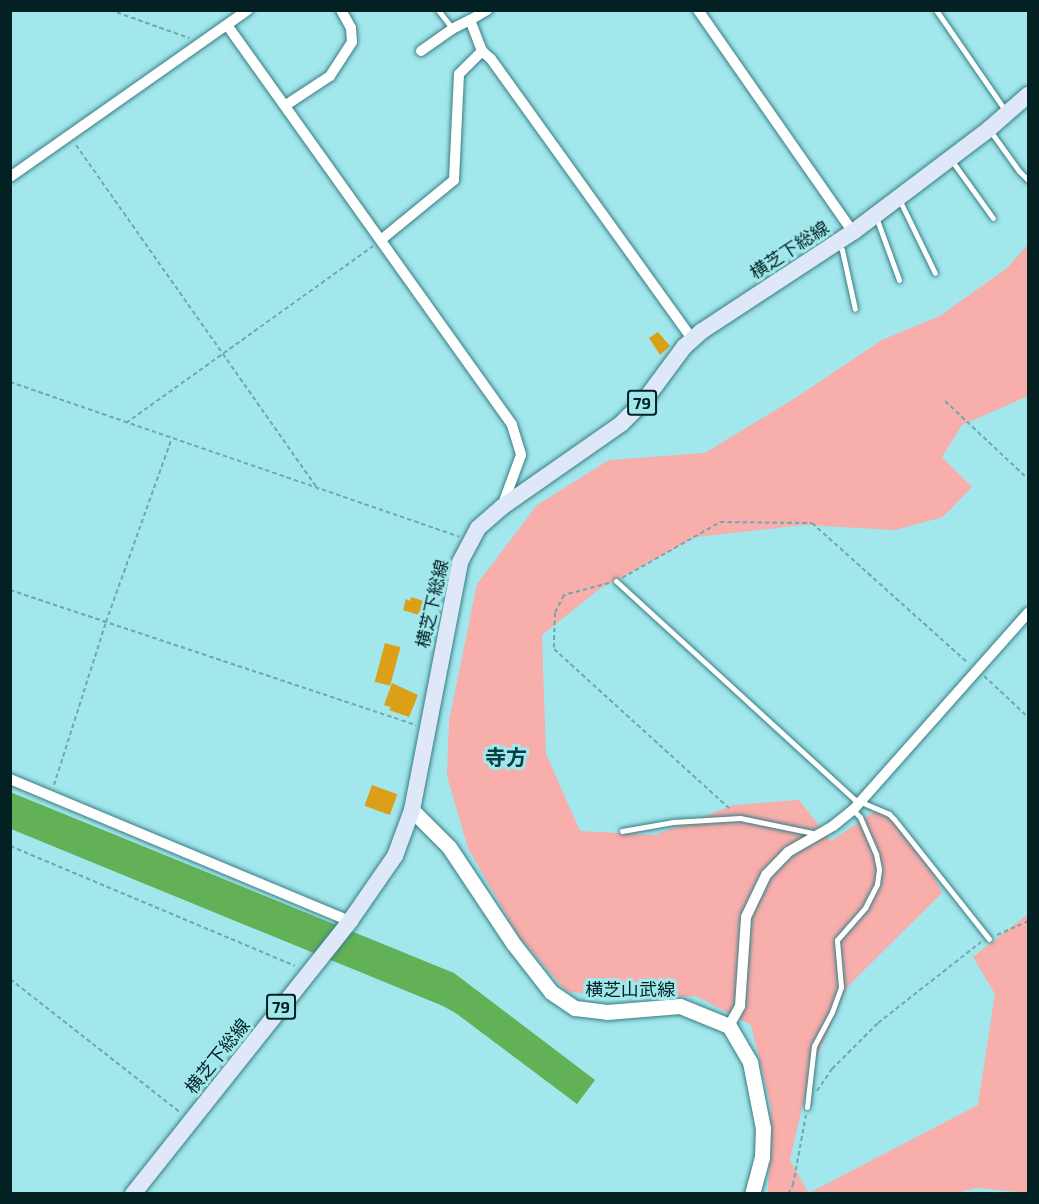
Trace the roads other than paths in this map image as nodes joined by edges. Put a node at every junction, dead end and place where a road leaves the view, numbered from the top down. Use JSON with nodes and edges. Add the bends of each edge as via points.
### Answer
{"nodes":[{"id":1,"x":248,"y":10,"type":"edge"},
{"id":2,"x":341,"y":10,"type":"edge"},
{"id":3,"x":438,"y":10,"type":"edge"},
{"id":4,"x":487,"y":10,"type":"edge"},
{"id":5,"x":699,"y":10,"type":"edge"},
{"id":6,"x":936,"y":10,"type":"edge"},
{"id":7,"x":470,"y":21,"type":"junction"},
{"id":8,"x":227,"y":25,"type":"junction"},
{"id":9,"x":452,"y":29,"type":"junction"},
{"id":10,"x":421,"y":51,"type":"dead end"},
{"id":11,"x":482,"y":51,"type":"junction"},
{"id":12,"x":1029,"y":95,"type":"edge"},
{"id":13,"x":286,"y":105,"type":"junction"},
{"id":14,"x":1007,"y":113,"type":"junction"},
{"id":15,"x":989,"y":129,"type":"junction"},
{"id":16,"x":950,"y":158,"type":"junction"},
{"id":17,"x":10,"y":177,"type":"edge"},
{"id":18,"x":1029,"y":180,"type":"edge"},
{"id":19,"x":898,"y":198,"type":"junction"},
{"id":20,"x":876,"y":215,"type":"junction"},
{"id":21,"x":993,"y":218,"type":"dead end"},
{"id":22,"x":853,"y":232,"type":"junction"},
{"id":23,"x":382,"y":239,"type":"junction"},
{"id":24,"x":837,"y":242,"type":"junction"},
{"id":25,"x":935,"y":273,"type":"dead end"},
{"id":26,"x":899,"y":280,"type":"dead end"},
{"id":27,"x":855,"y":309,"type":"dead end"},
{"id":28,"x":692,"y":339,"type":"junction"},
{"id":29,"x":502,"y":507,"type":"junction"},
{"id":30,"x":616,"y":581,"type":"dead end"},
{"id":31,"x":1029,"y":613,"type":"edge"},
{"id":32,"x":10,"y":779,"type":"edge"},
{"id":33,"x":857,"y":805,"type":"junction"},
{"id":34,"x":412,"y":810,"type":"junction"},
{"id":35,"x":622,"y":831,"type":"dead end"},
{"id":36,"x":819,"y":834,"type":"junction"},
{"id":37,"x":350,"y":921,"type":"junction"},
{"id":38,"x":989,"y":939,"type":"road end"},
{"id":39,"x":729,"y":1026,"type":"junction"},
{"id":40,"x":807,"y":1107,"type":"road end"},
{"id":41,"x":133,"y":1194,"type":"edge"},
{"id":42,"x":752,"y":1194,"type":"edge"}],
"edges":[{"from":1,"to":8,"type":"street"},
{"from":2,"to":13,"type":"street","via":[[351,28],[352,42],[330,76]]},
{"from":3,"to":9,"type":"lane"},
{"from":4,"to":7,"type":"street"},
{"from":5,"to":22,"type":"street"},
{"from":6,"to":14,"type":"lane"},
{"from":7,"to":9,"type":"street"},
{"from":7,"to":11,"type":"street"},
{"from":8,"to":13,"type":"street"},
{"from":8,"to":17,"type":"street"},
{"from":9,"to":10,"type":"street"},
{"from":11,"to":23,"type":"street","via":[[459,74],[454,180]]},
{"from":11,"to":28,"type":"street"},
{"from":12,"to":14,"type":"main road","name":"横芝下総線","number":"79"},
{"from":13,"to":23,"type":"street"},
{"from":14,"to":15,"type":"main road","name":"横芝下総線","number":"79"},
{"from":15,"to":16,"type":"main road","name":"横芝下総線","number":"79"},
{"from":15,"to":18,"type":"lane"},
{"from":16,"to":19,"type":"main road","name":"横芝下総線","number":"79"},
{"from":16,"to":21,"type":"lane"},
{"from":19,"to":20,"type":"main road","name":"横芝下総線","number":"79"},
{"from":19,"to":25,"type":"lane"},
{"from":20,"to":22,"type":"main road","name":"横芝下総線","number":"79"},
{"from":20,"to":26,"type":"lane"},
{"from":22,"to":24,"type":"main road","name":"横芝下総線","number":"79"},
{"from":23,"to":29,"type":"street","via":[[512,425],[521,455]]},
{"from":24,"to":27,"type":"lane"},
{"from":24,"to":28,"type":"main road","name":"横芝下総線","number":"79"},
{"from":28,"to":29,"type":"main road","name":"横芝下総線","number":"79","via":[[621,424]]},
{"from":29,"to":34,"type":"main road","name":"横芝下総線","number":"79","via":[[478,528],[460,562]]},
{"from":30,"to":33,"type":"lane"},
{"from":31,"to":33,"type":"street"},
{"from":32,"to":37,"type":"street"},
{"from":33,"to":36,"type":"street"},
{"from":33,"to":38,"type":"lane","via":[[894,819]]},
{"from":33,"to":40,"type":"lane","via":[[876,854],[877,884],[865,908],[837,940],[841,987],[814,1046]]},
{"from":34,"to":37,"type":"main road","name":"横芝下総線","number":"79","via":[[395,856]]},
{"from":34,"to":39,"type":"main road","name":"横芝山武線","via":[[449,847],[512,942],[551,992],[576,1008],[607,1012],[680,1006]]},
{"from":35,"to":36,"type":"lane","via":[[673,822],[740,818]]},
{"from":36,"to":39,"type":"street","via":[[788,852],[766,875],[746,917],[740,1006]]},
{"from":37,"to":41,"type":"main road","name":"横芝下総線","number":"79"},
{"from":39,"to":42,"type":"main road","via":[[750,1062],[763,1128],[762,1157]]}]}
